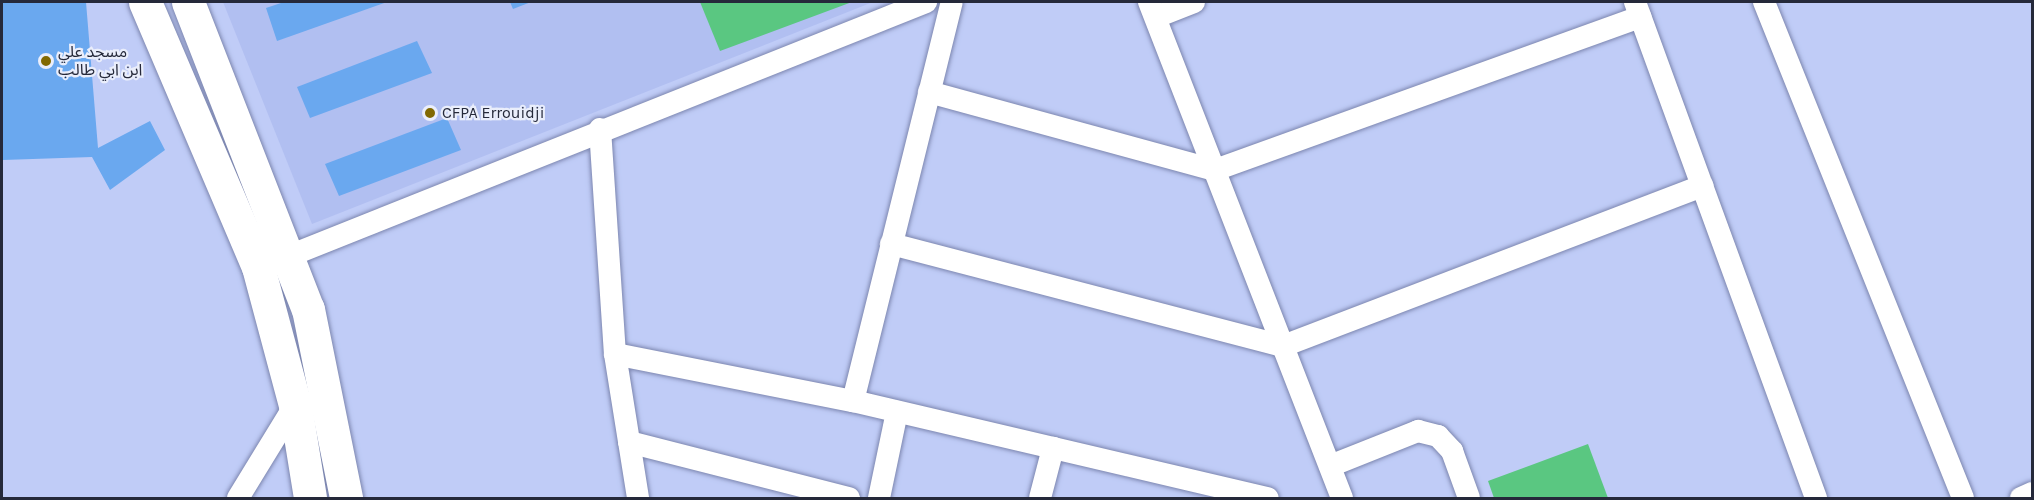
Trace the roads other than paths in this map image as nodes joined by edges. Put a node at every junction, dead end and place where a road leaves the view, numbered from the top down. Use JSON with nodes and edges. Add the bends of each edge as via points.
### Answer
{"nodes":[{"id":1,"x":145,"y":2,"type":"edge"},
{"id":2,"x":188,"y":2,"type":"edge"},
{"id":3,"x":926,"y":2,"type":"edge"},
{"id":4,"x":952,"y":2,"type":"edge"},
{"id":5,"x":1194,"y":2,"type":"edge"},
{"id":6,"x":1764,"y":2,"type":"edge"},
{"id":7,"x":1152,"y":9,"type":"edge"},
{"id":8,"x":1638,"y":9,"type":"edge"},
{"id":9,"x":929,"y":92,"type":"junction"},
{"id":10,"x":600,"y":129,"type":"junction"},
{"id":11,"x":1215,"y":170,"type":"junction"},
{"id":12,"x":1703,"y":186,"type":"junction"},
{"id":13,"x":891,"y":244,"type":"junction"},
{"id":14,"x":291,"y":255,"type":"junction"},
{"id":15,"x":258,"y":267,"type":"junction"},
{"id":16,"x":1283,"y":346,"type":"junction"},
{"id":17,"x":615,"y":354,"type":"junction"},
{"id":18,"x":853,"y":401,"type":"junction"},
{"id":19,"x":295,"y":405,"type":"junction"},
{"id":20,"x":897,"y":412,"type":"junction"},
{"id":21,"x":629,"y":442,"type":"junction"},
{"id":22,"x":1053,"y":448,"type":"junction"},
{"id":23,"x":1330,"y":466,"type":"junction"},
{"id":24,"x":2032,"y":492,"type":"edge"},
{"id":25,"x":238,"y":498,"type":"edge"},
{"id":26,"x":310,"y":498,"type":"edge"},
{"id":27,"x":346,"y":498,"type":"edge"},
{"id":28,"x":638,"y":498,"type":"edge"},
{"id":29,"x":849,"y":498,"type":"edge"},
{"id":30,"x":879,"y":498,"type":"edge"},
{"id":31,"x":1040,"y":498,"type":"edge"},
{"id":32,"x":1268,"y":498,"type":"edge"},
{"id":33,"x":1342,"y":498,"type":"edge"},
{"id":34,"x":1469,"y":498,"type":"edge"},
{"id":35,"x":1816,"y":498,"type":"edge"},
{"id":36,"x":1964,"y":498,"type":"edge"},
{"id":37,"x":2021,"y":498,"type":"edge"}],
"edges":[{"from":1,"to":15,"type":"main road"},
{"from":2,"to":14,"type":"main road"},
{"from":3,"to":10,"type":"street"},
{"from":4,"to":9,"type":"street"},
{"from":5,"to":7,"type":"street"},
{"from":6,"to":36,"type":"street"},
{"from":7,"to":11,"type":"street"},
{"from":8,"to":11,"type":"street"},
{"from":8,"to":12,"type":"street"},
{"from":9,"to":11,"type":"street"},
{"from":9,"to":13,"type":"street"},
{"from":10,"to":14,"type":"street"},
{"from":10,"to":17,"type":"street"},
{"from":11,"to":16,"type":"street"},
{"from":12,"to":16,"type":"street"},
{"from":12,"to":35,"type":"street"},
{"from":13,"to":16,"type":"street"},
{"from":13,"to":18,"type":"street"},
{"from":14,"to":15,"type":"street"},
{"from":14,"to":27,"type":"main road","via":[[336,429]]},
{"from":15,"to":19,"type":"main road"},
{"from":16,"to":23,"type":"street"},
{"from":17,"to":18,"type":"street"},
{"from":17,"to":21,"type":"street"},
{"from":18,"to":20,"type":"street"},
{"from":19,"to":25,"type":"street"},
{"from":19,"to":26,"type":"main road"},
{"from":20,"to":22,"type":"street"},
{"from":20,"to":30,"type":"street"},
{"from":21,"to":28,"type":"street"},
{"from":21,"to":29,"type":"street"},
{"from":22,"to":31,"type":"street"},
{"from":22,"to":32,"type":"street"},
{"from":23,"to":33,"type":"street"},
{"from":23,"to":34,"type":"street","via":[[1418,431],[1438,436],[1452,451]]},
{"from":24,"to":37,"type":"street"}]}
